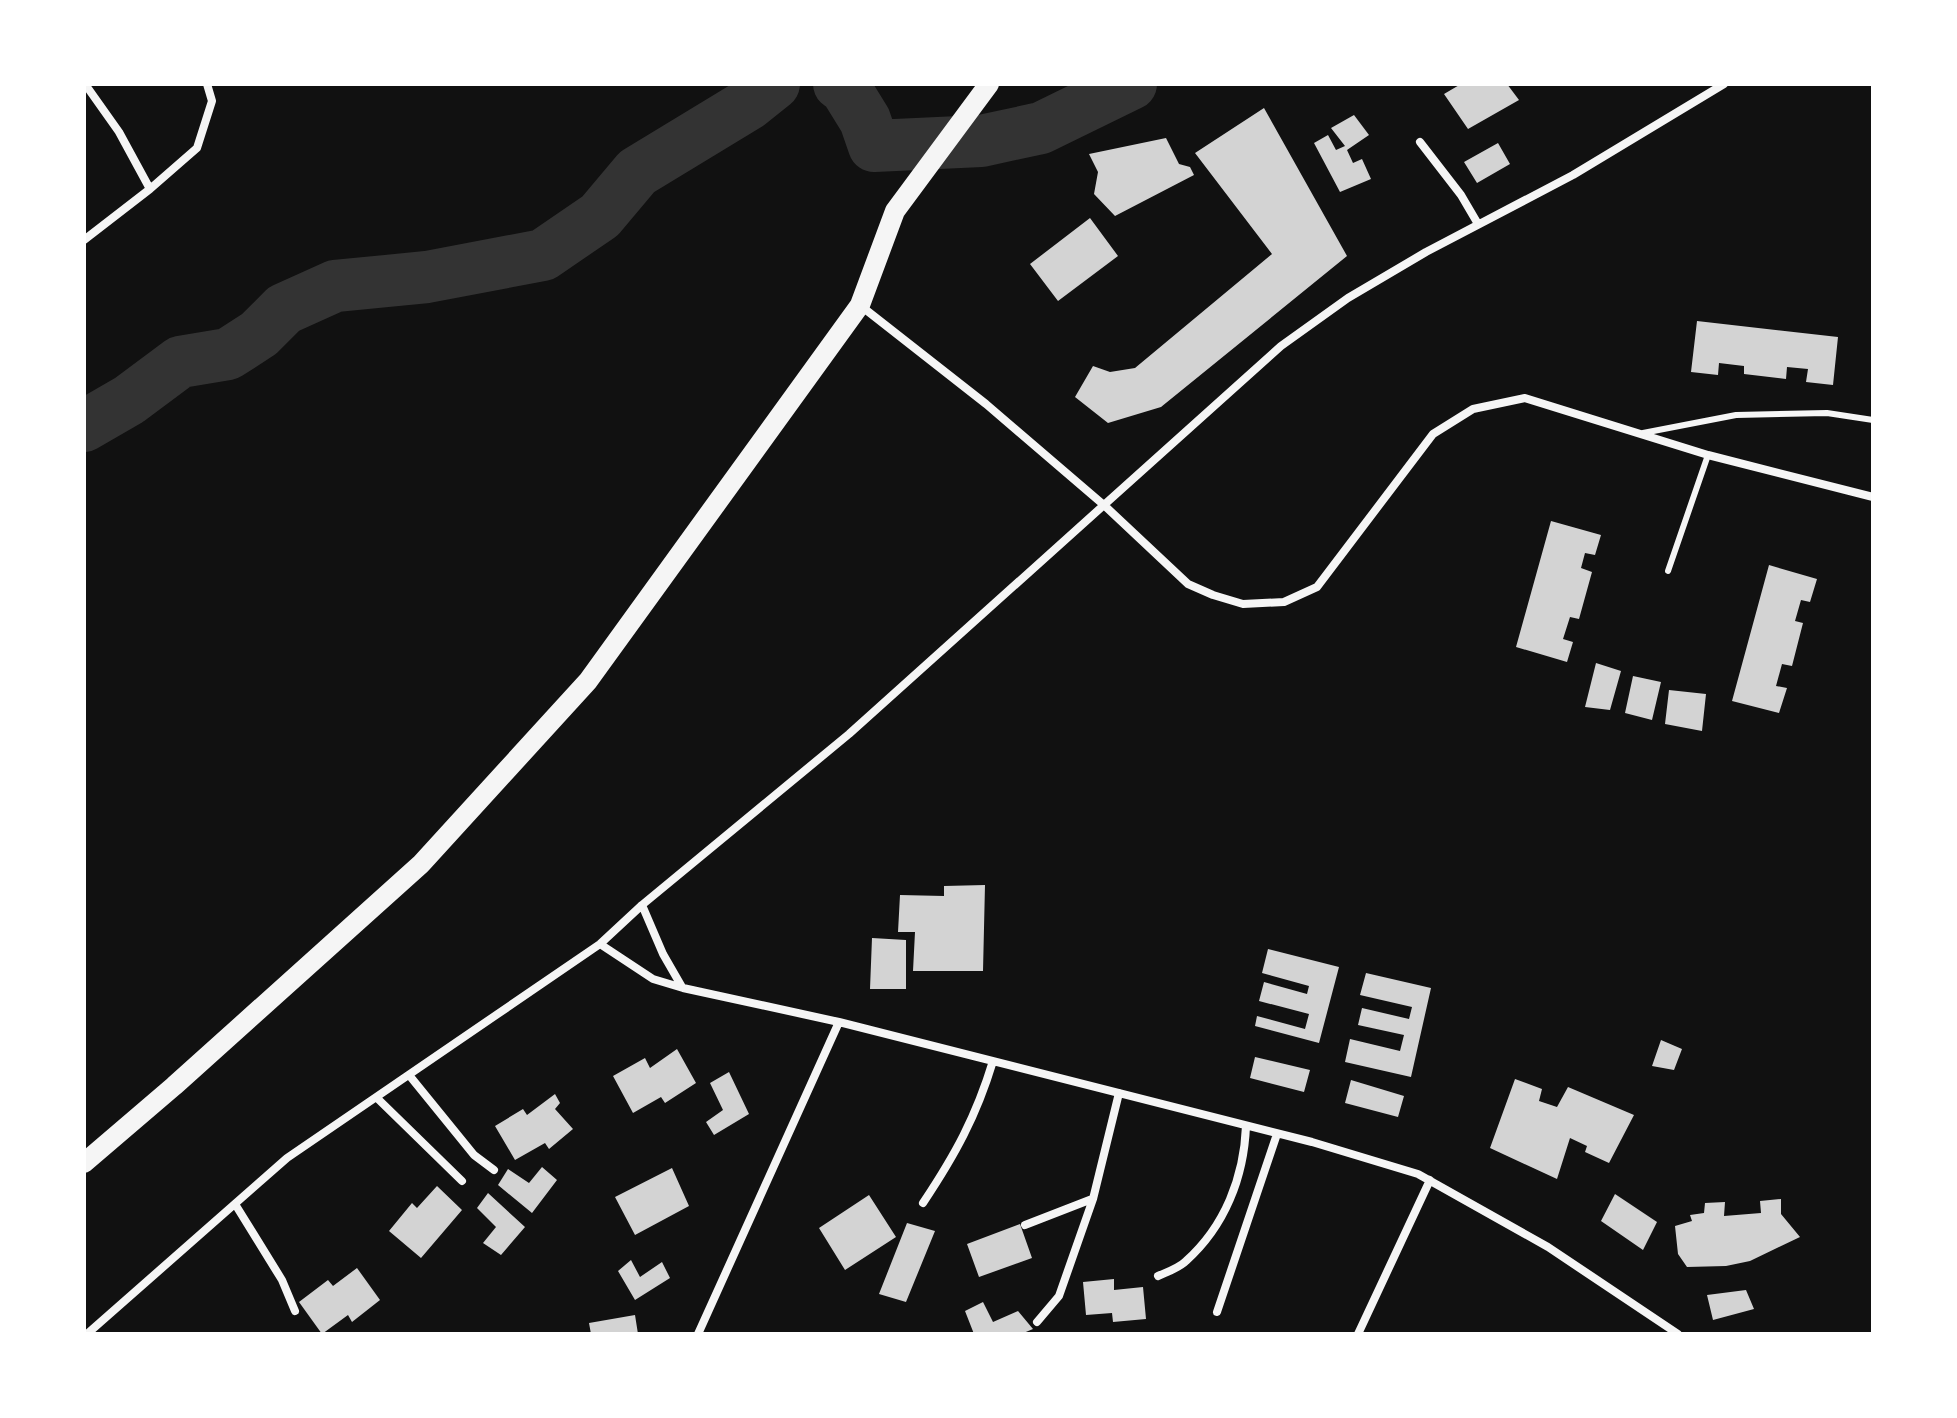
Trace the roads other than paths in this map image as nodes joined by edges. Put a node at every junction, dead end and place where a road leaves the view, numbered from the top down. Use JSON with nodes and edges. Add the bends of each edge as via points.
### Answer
{"nodes":[{"id":1,"x":85,"y":84,"type":"edge"},
{"id":2,"x":207,"y":84,"type":"edge"},
{"id":3,"x":989,"y":84,"type":"edge"},
{"id":4,"x":1724,"y":84,"type":"edge"},
{"id":5,"x":1420,"y":142,"type":"dead end"},
{"id":6,"x":150,"y":189,"type":"junction"},
{"id":7,"x":1478,"y":224,"type":"junction"},
{"id":8,"x":84,"y":240,"type":"edge"},
{"id":9,"x":860,"y":305,"type":"junction"},
{"id":10,"x":1873,"y":420,"type":"edge"},
{"id":11,"x":1641,"y":434,"type":"junction"},
{"id":12,"x":1708,"y":455,"type":"junction"},
{"id":13,"x":1873,"y":497,"type":"edge"},
{"id":14,"x":1105,"y":506,"type":"junction"},
{"id":15,"x":1668,"y":571,"type":"dead end"},
{"id":16,"x":642,"y":905,"type":"junction"},
{"id":17,"x":600,"y":944,"type":"junction"},
{"id":18,"x":683,"y":988,"type":"junction"},
{"id":19,"x":839,"y":1022,"type":"junction"},
{"id":20,"x":993,"y":1061,"type":"junction"},
{"id":21,"x":409,"y":1075,"type":"junction"},
{"id":22,"x":1119,"y":1093,"type":"junction"},
{"id":23,"x":377,"y":1098,"type":"junction"},
{"id":24,"x":1246,"y":1126,"type":"junction"},
{"id":25,"x":1277,"y":1134,"type":"junction"},
{"id":26,"x":84,"y":1163,"type":"edge"},
{"id":27,"x":494,"y":1170,"type":"dead end"},
{"id":28,"x":1430,"y":1180,"type":"junction"},
{"id":29,"x":462,"y":1181,"type":"dead end"},
{"id":30,"x":1093,"y":1199,"type":"junction"},
{"id":31,"x":923,"y":1203,"type":"dead end"},
{"id":32,"x":235,"y":1204,"type":"junction"},
{"id":33,"x":1025,"y":1225,"type":"dead end"},
{"id":34,"x":1158,"y":1276,"type":"dead end"},
{"id":35,"x":295,"y":1311,"type":"dead end"},
{"id":36,"x":1217,"y":1312,"type":"dead end"},
{"id":37,"x":1037,"y":1322,"type":"dead end"},
{"id":38,"x":87,"y":1334,"type":"edge"},
{"id":39,"x":698,"y":1334,"type":"edge"},
{"id":40,"x":1358,"y":1334,"type":"edge"},
{"id":41,"x":1678,"y":1334,"type":"edge"}],
"edges":[{"from":1,"to":6,"type":"street"},
{"from":2,"to":6,"type":"street","via":[[212,101],[197,148]]},
{"from":3,"to":9,"type":"main road","via":[[895,211]]},
{"from":4,"to":7,"type":"street","via":[[1573,175]]},
{"from":5,"to":7,"type":"street"},
{"from":6,"to":8,"type":"street"},
{"from":7,"to":14,"type":"street","via":[[1348,298],[1281,346]]},
{"from":9,"to":14,"type":"street"},
{"from":9,"to":26,"type":"main road","via":[[588,681],[421,864]]},
{"from":10,"to":11,"type":"lane","via":[[1827,413],[1736,415]]},
{"from":11,"to":12,"type":"street"},
{"from":11,"to":14,"type":"street","via":[[1525,398],[1473,409],[1433,434],[1317,587],[1284,602],[1243,604],[1188,584]]},
{"from":12,"to":13,"type":"street"},
{"from":12,"to":15,"type":"lane"},
{"from":14,"to":16,"type":"street","via":[[849,734]]},
{"from":16,"to":17,"type":"street"},
{"from":16,"to":18,"type":"street"},
{"from":17,"to":18,"type":"street","via":[[653,979]]},
{"from":17,"to":21,"type":"street"},
{"from":18,"to":19,"type":"street"},
{"from":19,"to":20,"type":"street"},
{"from":19,"to":39,"type":"street"},
{"from":20,"to":22,"type":"street"},
{"from":20,"to":31,"type":"street","via":[[957,1152]]},
{"from":21,"to":23,"type":"street"},
{"from":21,"to":27,"type":"street","via":[[474,1155]]},
{"from":22,"to":24,"type":"street"},
{"from":22,"to":30,"type":"street"},
{"from":23,"to":29,"type":"street"},
{"from":23,"to":32,"type":"street","via":[[287,1158]]},
{"from":24,"to":25,"type":"street"},
{"from":24,"to":34,"type":"street","via":[[1235,1190],[1215,1229],[1184,1263]]},
{"from":25,"to":28,"type":"street"},
{"from":25,"to":36,"type":"street"},
{"from":28,"to":40,"type":"street"},
{"from":28,"to":41,"type":"street","via":[[1548,1247]]},
{"from":30,"to":33,"type":"street"},
{"from":30,"to":37,"type":"street","via":[[1059,1296]]},
{"from":32,"to":35,"type":"street"},
{"from":32,"to":38,"type":"street"}]}
